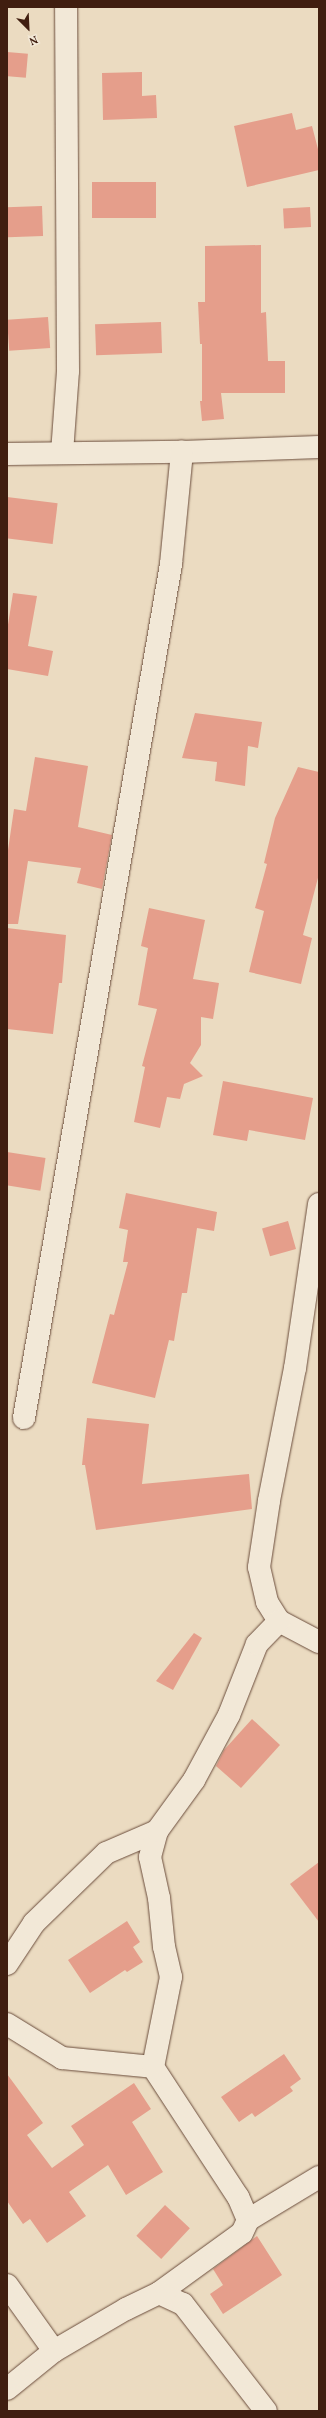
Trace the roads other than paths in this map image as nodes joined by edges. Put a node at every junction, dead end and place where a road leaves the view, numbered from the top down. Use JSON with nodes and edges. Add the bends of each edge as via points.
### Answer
{"nodes":[{"id":1,"x":66,"y":7,"type":"edge"},
{"id":2,"x":319,"y":447,"type":"edge"},
{"id":3,"x":182,"y":452,"type":"junction"},
{"id":4,"x":62,"y":453,"type":"junction"},
{"id":5,"x":7,"y":454,"type":"edge"},
{"id":6,"x":319,"y":1204,"type":"edge"},
{"id":7,"x":24,"y":1418,"type":"dead end"},
{"id":8,"x":279,"y":1621,"type":"junction"},
{"id":9,"x":319,"y":1642,"type":"edge"},
{"id":10,"x":157,"y":1831,"type":"junction"},
{"id":11,"x":7,"y":1964,"type":"edge"},
{"id":12,"x":7,"y":2024,"type":"edge"},
{"id":13,"x":153,"y":2067,"type":"junction"},
{"id":14,"x":319,"y":2177,"type":"edge"},
{"id":15,"x":248,"y":2220,"type":"junction"},
{"id":16,"x":7,"y":2284,"type":"edge"},
{"id":17,"x":159,"y":2293,"type":"junction"},
{"id":18,"x":54,"y":2351,"type":"junction"},
{"id":19,"x":7,"y":2389,"type":"edge"},
{"id":20,"x":266,"y":2411,"type":"edge"}],
"edges":[{"from":1,"to":4,"type":"street","via":[[68,371]]},
{"from":2,"to":3,"type":"street"},
{"from":3,"to":4,"type":"street"},
{"from":3,"to":7,"type":"street","via":[[170,564]]},
{"from":4,"to":5,"type":"street"},
{"from":6,"to":8,"type":"street","via":[[295,1368],[269,1501],[260,1567],[267,1602]]},
{"from":8,"to":9,"type":"street"},
{"from":8,"to":10,"type":"street","via":[[257,1644],[228,1715],[194,1780]]},
{"from":10,"to":11,"type":"street","via":[[106,1853],[34,1923]]},
{"from":10,"to":13,"type":"street","via":[[150,1857],[171,1977]]},
{"from":12,"to":13,"type":"street","via":[[62,2058]]},
{"from":13,"to":15,"type":"street","via":[[238,2197]]},
{"from":14,"to":15,"type":"street"},
{"from":15,"to":17,"type":"street","via":[[242,2233]]},
{"from":16,"to":18,"type":"street"},
{"from":17,"to":18,"type":"street"},
{"from":17,"to":20,"type":"street","via":[[183,2304]]},
{"from":18,"to":19,"type":"street"}]}
